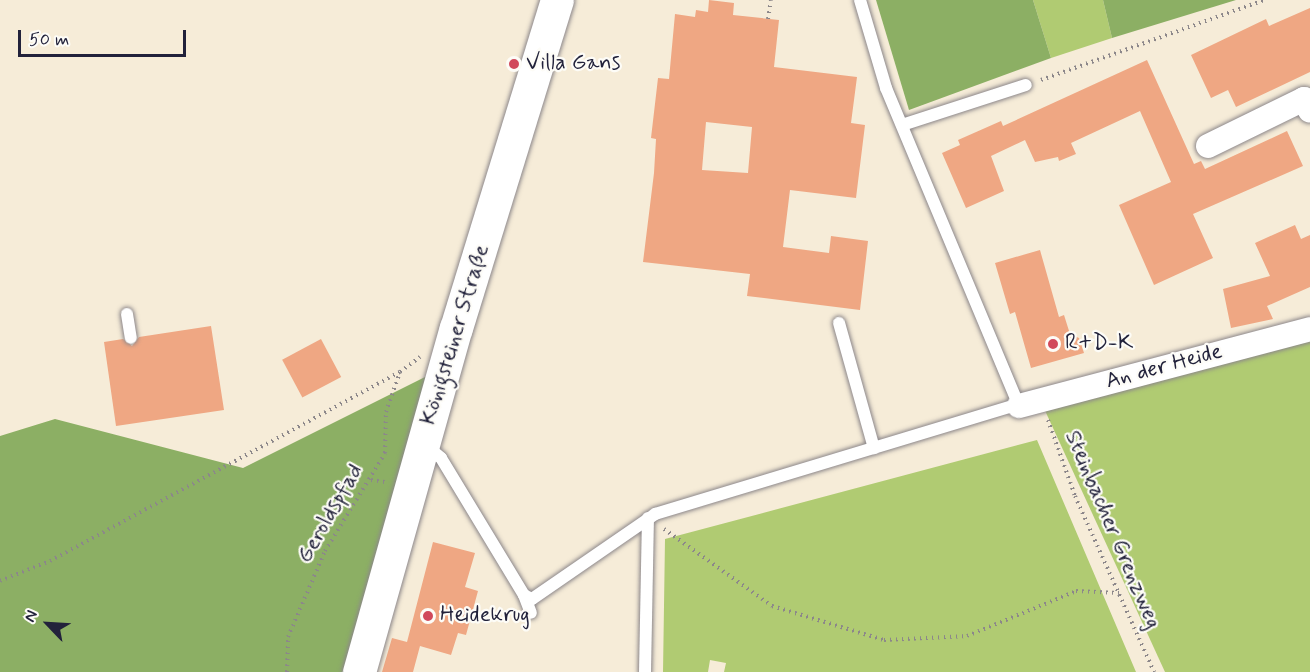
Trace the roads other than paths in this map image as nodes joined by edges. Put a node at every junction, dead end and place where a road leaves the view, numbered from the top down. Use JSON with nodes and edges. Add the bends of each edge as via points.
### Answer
{"nodes":[{"id":1,"x":557,"y":0,"type":"edge"},
{"id":2,"x":860,"y":0,"type":"edge"},
{"id":3,"x":1026,"y":85,"type":"road end"},
{"id":4,"x":1310,"y":111,"type":"edge"},
{"id":5,"x":902,"y":125,"type":"junction"},
{"id":6,"x":1208,"y":146,"type":"dead end"},
{"id":7,"x":127,"y":314,"type":"dead end"},
{"id":8,"x":839,"y":323,"type":"dead end"},
{"id":9,"x":1310,"y":329,"type":"edge"},
{"id":10,"x":131,"y":338,"type":"dead end"},
{"id":11,"x":1022,"y":404,"type":"junction"},
{"id":12,"x":424,"y":444,"type":"junction"},
{"id":13,"x":874,"y":448,"type":"junction"},
{"id":14,"x":648,"y":518,"type":"junction"},
{"id":15,"x":524,"y":594,"type":"junction"},
{"id":16,"x":531,"y":613,"type":"dead end"},
{"id":17,"x":359,"y":672,"type":"edge"},
{"id":18,"x":645,"y":672,"type":"edge"}],
"edges":[{"from":1,"to":12,"type":"main road","name":"Königsteiner Straße","via":[[443,347]]},
{"from":2,"to":5,"type":"lane","via":[[886,88]]},
{"from":3,"to":5,"type":"lane"},
{"from":4,"to":6,"type":"street","via":[[1305,99]]},
{"from":5,"to":11,"type":"lane"},
{"from":7,"to":10,"type":"lane"},
{"from":8,"to":13,"type":"lane"},
{"from":9,"to":11,"type":"street","name":"An der Heide"},
{"from":11,"to":13,"type":"lane"},
{"from":12,"to":15,"type":"lane","via":[[441,458]]},
{"from":12,"to":17,"type":"main road","name":"Königsteiner Straße"},
{"from":13,"to":14,"type":"lane"},
{"from":14,"to":15,"type":"lane","via":[[532,598]]},
{"from":14,"to":18,"type":"lane"},
{"from":15,"to":16,"type":"lane"}]}
